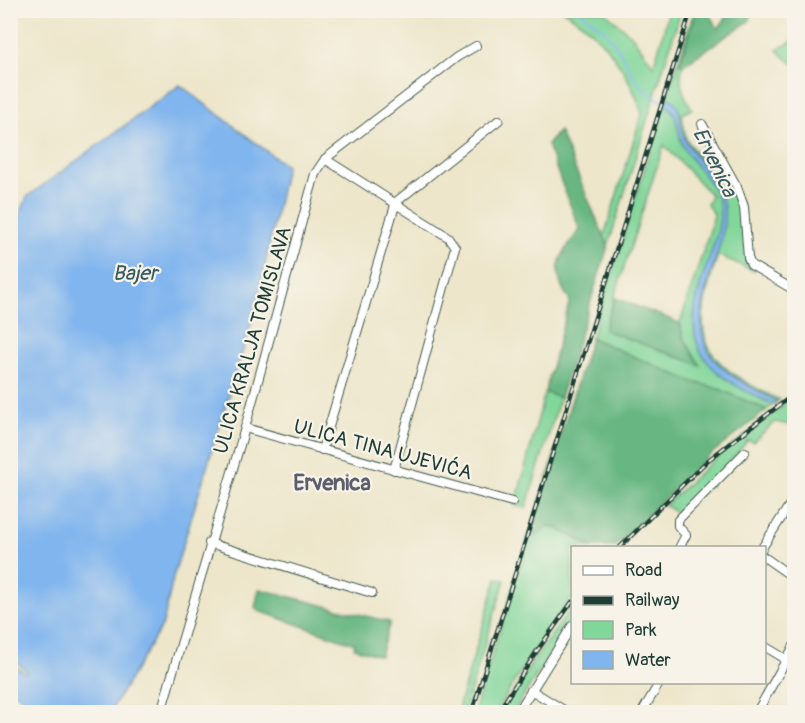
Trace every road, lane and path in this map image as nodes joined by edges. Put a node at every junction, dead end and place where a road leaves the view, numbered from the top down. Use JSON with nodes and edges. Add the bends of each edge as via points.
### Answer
{"nodes":[{"id":1,"x":476,"y":46,"type":"dead end"},
{"id":2,"x":499,"y":120,"type":"dead end"},
{"id":3,"x":702,"y":123,"type":"dead end"},
{"id":4,"x":325,"y":159,"type":"junction"},
{"id":5,"x":396,"y":202,"type":"junction"},
{"id":6,"x":795,"y":290,"type":"edge"},
{"id":7,"x":245,"y":428,"type":"junction"},
{"id":8,"x":322,"y":450,"type":"junction"},
{"id":9,"x":746,"y":452,"type":"dead end"},
{"id":10,"x":394,"y":470,"type":"junction"},
{"id":11,"x":795,"y":498,"type":"edge"},
{"id":12,"x":512,"y":502,"type":"dead end"},
{"id":13,"x":209,"y":543,"type":"junction"},
{"id":14,"x":680,"y":546,"type":"edge"},
{"id":15,"x":763,"y":546,"type":"edge"},
{"id":16,"x":766,"y":558,"type":"edge"},
{"id":17,"x":795,"y":578,"type":"edge"},
{"id":18,"x":372,"y":593,"type":"dead end"},
{"id":19,"x":571,"y":629,"type":"edge"},
{"id":20,"x":795,"y":646,"type":"edge"},
{"id":21,"x":766,"y":647,"type":"edge"},
{"id":22,"x":791,"y":661,"type":"edge"},
{"id":23,"x":659,"y":684,"type":"edge"},
{"id":24,"x":531,"y":690,"type":"junction"},
{"id":25,"x":161,"y":712,"type":"edge"},
{"id":26,"x":518,"y":712,"type":"edge"},
{"id":27,"x":567,"y":712,"type":"edge"},
{"id":28,"x":642,"y":712,"type":"edge"},
{"id":29,"x":757,"y":712,"type":"edge"}],
"edges":[{"from":1,"to":4,"type":"street","name":"ULICA KRALJA TOMISLAVA"},
{"from":2,"to":5,"type":"street"},
{"from":3,"to":6,"type":"street","via":[[744,207],[751,265]]},
{"from":4,"to":5,"type":"street"},
{"from":4,"to":7,"type":"street","name":"ULICA KRALJA TOMISLAVA","via":[[315,174]]},
{"from":5,"to":8,"type":"street"},
{"from":5,"to":10,"type":"street","via":[[448,237],[455,254]]},
{"from":7,"to":8,"type":"street","name":"ULICA TINA UJEVIĆA"},
{"from":7,"to":13,"type":"street","name":"ULICA KRALJA TOMISLAVA"},
{"from":8,"to":10,"type":"street","name":"ULICA TINA UJEVIĆA"},
{"from":9,"to":14,"type":"street","via":[[678,520],[686,535]]},
{"from":10,"to":12,"type":"street","name":"ULICA TINA UJEVIĆA"},
{"from":11,"to":15,"type":"street"},
{"from":13,"to":18,"type":"street"},
{"from":13,"to":25,"type":"street","name":"ULICA KRALJA TOMISLAVA"},
{"from":16,"to":17,"type":"street"},
{"from":19,"to":24,"type":"street"},
{"from":20,"to":22,"type":"street"},
{"from":21,"to":22,"type":"street"},
{"from":22,"to":29,"type":"street"},
{"from":23,"to":28,"type":"street"},
{"from":24,"to":26,"type":"street"},
{"from":24,"to":27,"type":"street"}]}
